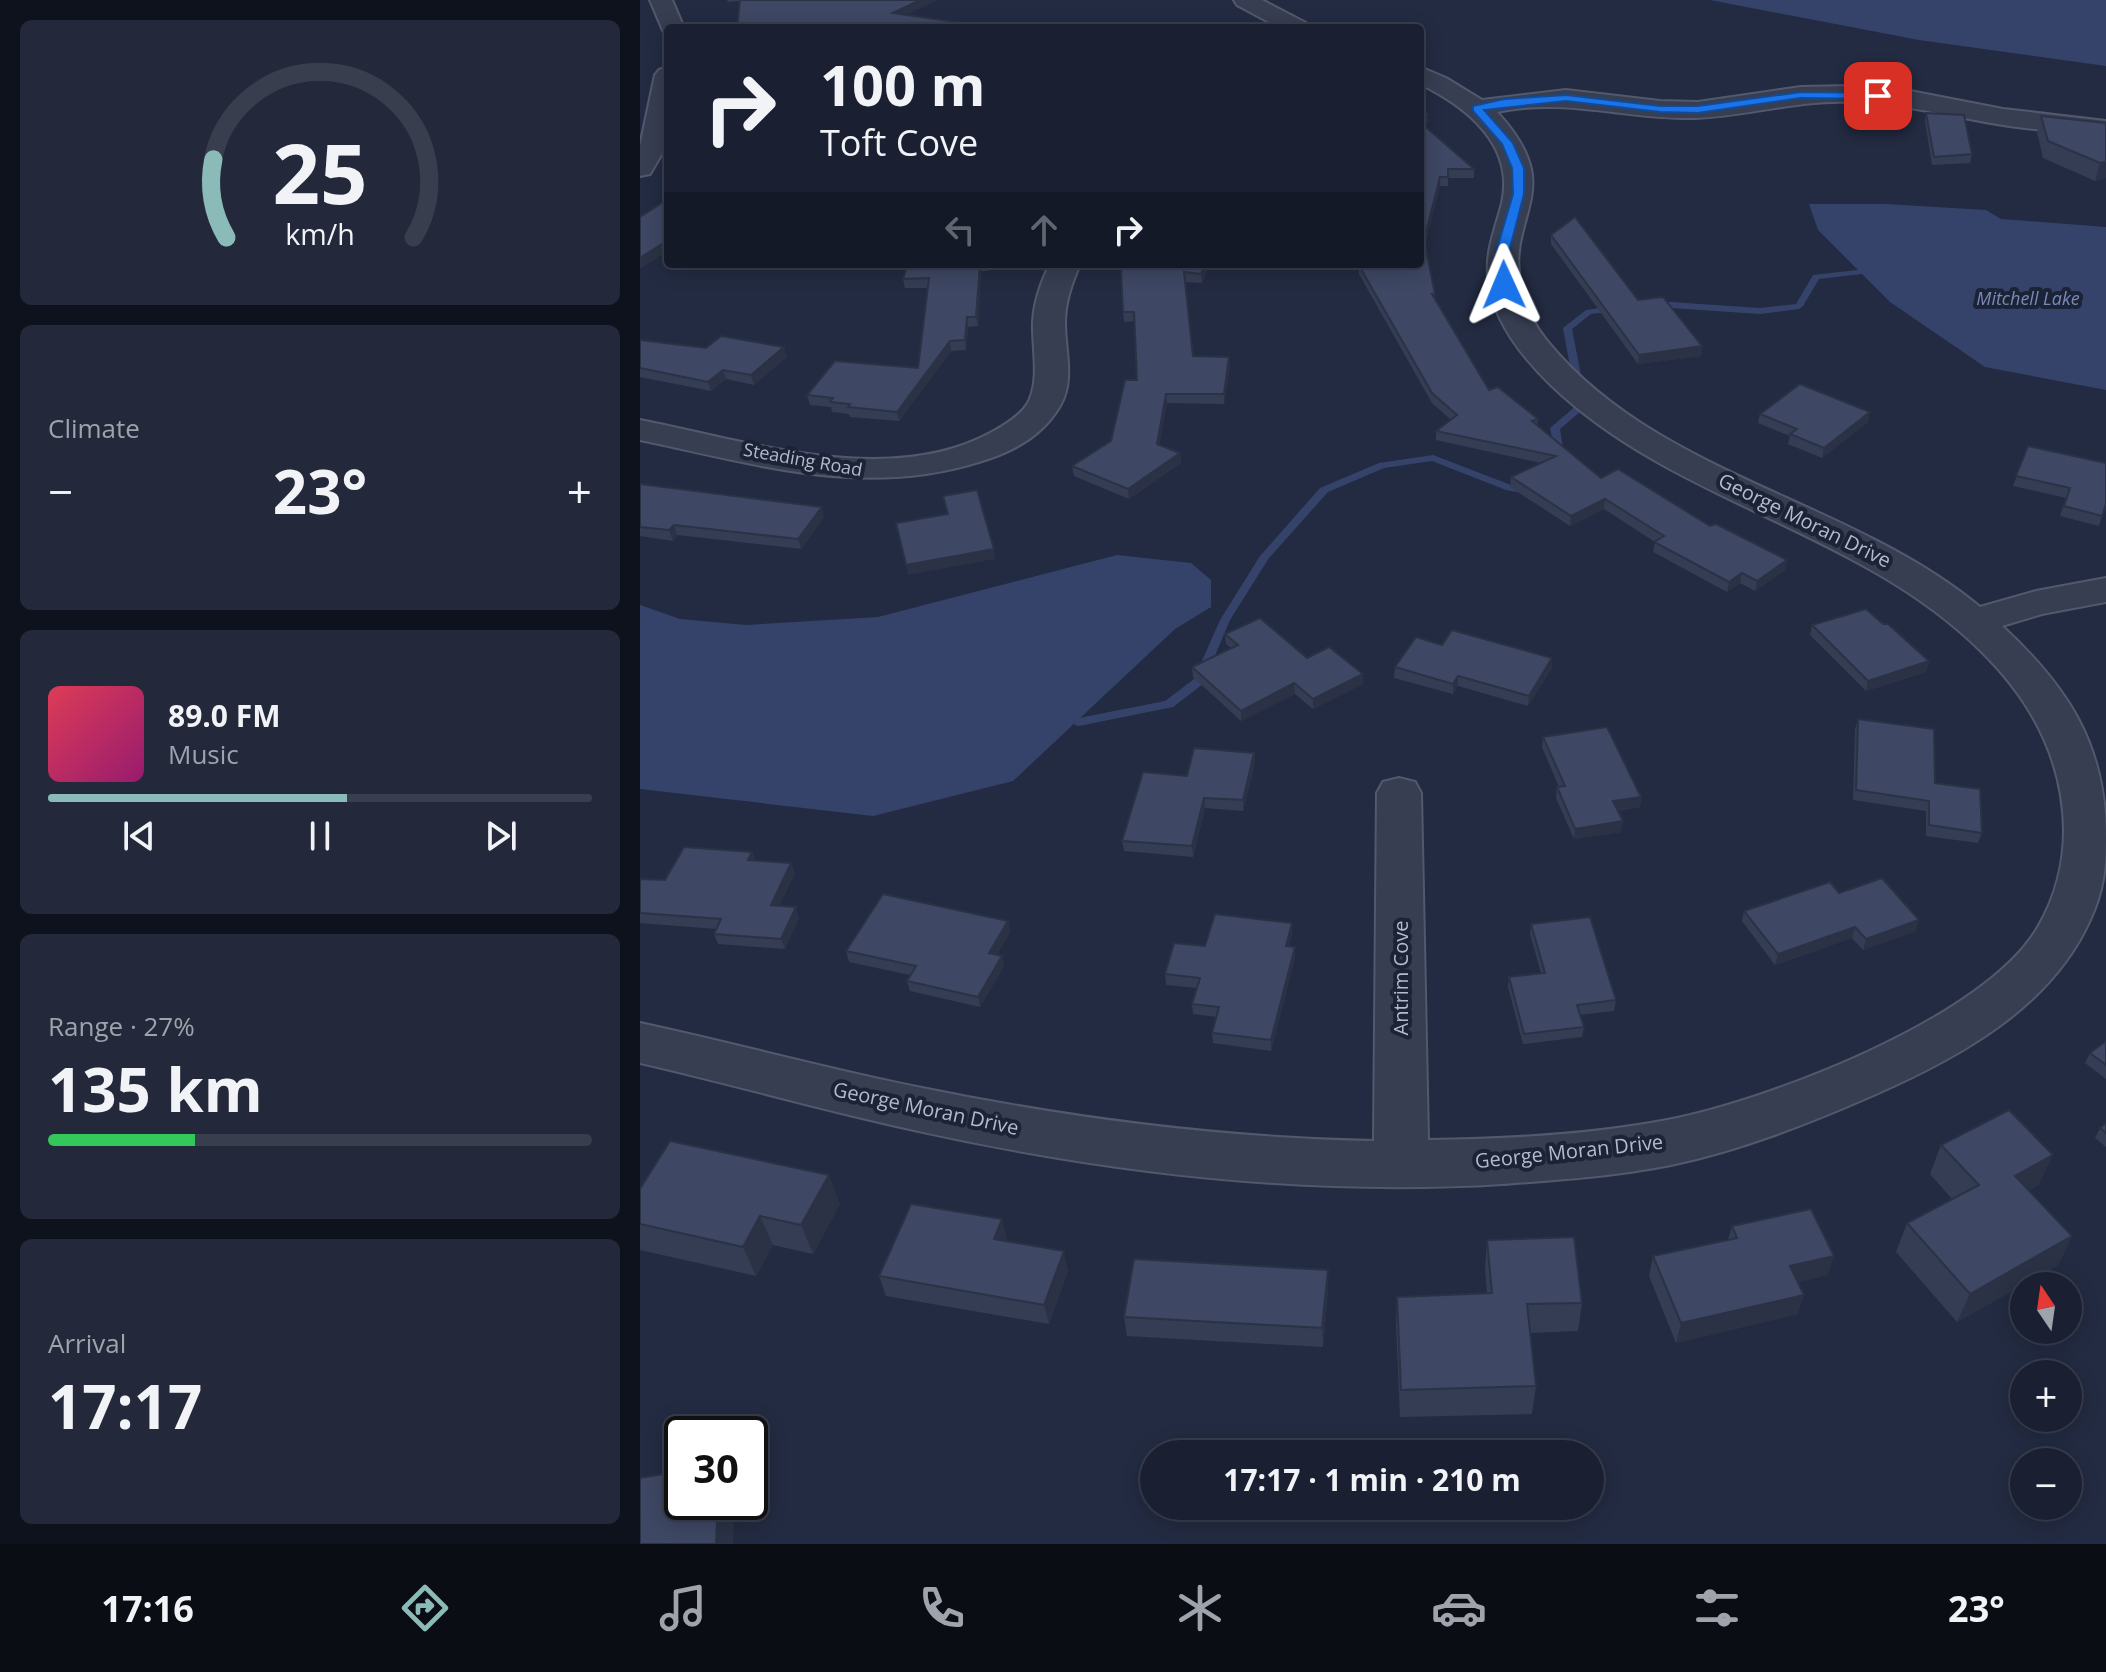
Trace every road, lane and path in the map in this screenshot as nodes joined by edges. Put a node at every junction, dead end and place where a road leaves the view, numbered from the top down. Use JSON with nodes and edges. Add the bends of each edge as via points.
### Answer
{"nodes":[{"id":1,"x":661,"y":0,"type":"edge"},
{"id":2,"x":1245,"y":0,"type":"edge"},
{"id":3,"x":670,"y":24,"type":"edge"},
{"id":4,"x":1290,"y":24,"type":"edge"},
{"id":5,"x":1424,"y":77,"type":"edge"},
{"id":6,"x":664,"y":103,"type":"edge"},
{"id":7,"x":1477,"y":109,"type":"junction"},
{"id":8,"x":2106,"y":129,"type":"edge"},
{"id":9,"x":640,"y":168,"type":"edge"},
{"id":10,"x":1063,"y":268,"type":"edge"},
{"id":11,"x":640,"y":430,"type":"edge"},
{"id":12,"x":2106,"y":590,"type":"edge"},
{"id":13,"x":1973,"y":622,"type":"junction"},
{"id":14,"x":1399,"y":793,"type":"dead end"},
{"id":15,"x":641,"y":1045,"type":"edge"},
{"id":16,"x":1401,"y":1164,"type":"junction"}],
"edges":[{"from":1,"to":3,"type":"street"},
{"from":2,"to":4,"type":"street"},
{"from":5,"to":7,"type":"street","name":"George Moran Drive"},
{"from":6,"to":9,"type":"street","via":[[658,135]]},
{"from":7,"to":8,"type":"street","via":[[1566,98],[1698,110],[1801,95],[1851,94]]},
{"from":7,"to":13,"type":"street","name":"George Moran Drive","via":[[1507,143],[1518,168],[1518,194],[1502,252],[1504,285],[1517,320],[1540,355],[1577,392],[1671,456],[1874,550]]},
{"from":10,"to":11,"type":"street","name":"Steading Road","via":[[1049,319],[1045,403],[1028,424],[959,460],[873,471],[830,467]]},
{"from":12,"to":13,"type":"street"},
{"from":13,"to":16,"type":"street","name":"George Moran Drive","via":[[2023,672],[2061,725],[2080,779],[2088,835],[2079,893],[2051,948],[2002,997],[1902,1060],[1783,1111],[1650,1146],[1500,1161]]},
{"from":14,"to":16,"type":"street","name":"Antrim Cove"},
{"from":15,"to":16,"type":"street","name":"George Moran Drive","via":[[919,1109],[1104,1143],[1301,1161]]}]}
